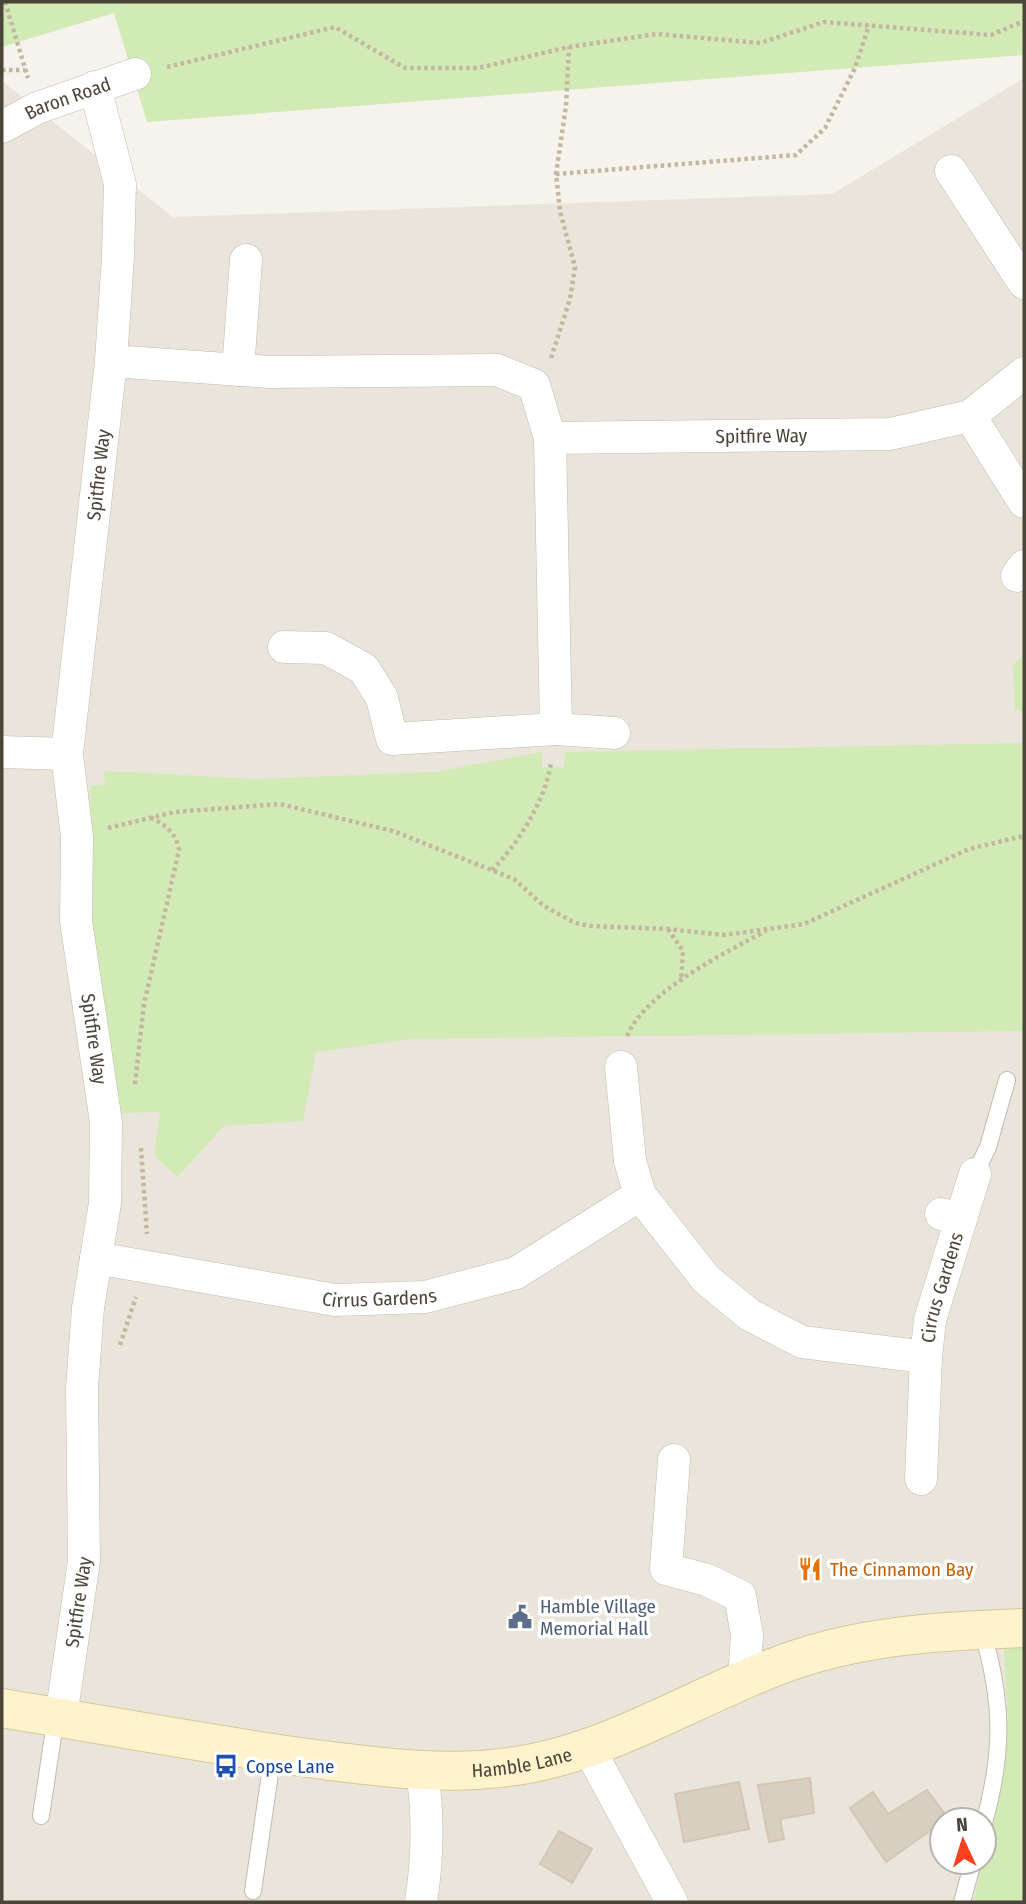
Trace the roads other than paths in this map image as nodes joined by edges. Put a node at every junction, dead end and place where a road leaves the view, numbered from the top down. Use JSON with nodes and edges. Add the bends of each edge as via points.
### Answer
{"nodes":[{"id":1,"x":135,"y":74,"type":"road end"},
{"id":2,"x":95,"y":87,"type":"junction"},
{"id":3,"x":2,"y":127,"type":"edge"},
{"id":4,"x":951,"y":171,"type":"dead end"},
{"id":5,"x":246,"y":260,"type":"dead end"},
{"id":6,"x":1024,"y":283,"type":"edge"},
{"id":7,"x":111,"y":361,"type":"junction"},
{"id":8,"x":238,"y":370,"type":"junction"},
{"id":9,"x":1024,"y":373,"type":"edge"},
{"id":10,"x":970,"y":416,"type":"junction"},
{"id":11,"x":550,"y":438,"type":"junction"},
{"id":12,"x":1024,"y":502,"type":"edge"},
{"id":13,"x":284,"y":647,"type":"dead end"},
{"id":14,"x":556,"y":730,"type":"junction"},
{"id":15,"x":614,"y":733,"type":"dead end"},
{"id":16,"x":2,"y":752,"type":"edge"},
{"id":17,"x":67,"y":754,"type":"junction"},
{"id":18,"x":621,"y":1067,"type":"road end"},
{"id":19,"x":1007,"y":1080,"type":"dead end"},
{"id":20,"x":975,"y":1174,"type":"joint"},
{"id":21,"x":640,"y":1195,"type":"junction"},
{"id":22,"x":96,"y":1258,"type":"junction"},
{"id":23,"x":926,"y":1357,"type":"junction"},
{"id":24,"x":674,"y":1460,"type":"dead end"},
{"id":25,"x":921,"y":1479,"type":"dead end"},
{"id":26,"x":1024,"y":1628,"type":"edge"},
{"id":27,"x":982,"y":1630,"type":"junction"},
{"id":28,"x":744,"y":1680,"type":"junction"},
{"id":29,"x":2,"y":1708,"type":"edge"},
{"id":30,"x":58,"y":1717,"type":"junction"},
{"id":31,"x":588,"y":1747,"type":"junction"},
{"id":32,"x":273,"y":1754,"type":"junction"},
{"id":33,"x":422,"y":1772,"type":"junction"},
{"id":34,"x":987,"y":1806,"type":"edge"},
{"id":35,"x":41,"y":1816,"type":"dead end"},
{"id":36,"x":969,"y":1876,"type":"edge"},
{"id":37,"x":253,"y":1891,"type":"dead end"},
{"id":38,"x":421,"y":1902,"type":"edge"},
{"id":39,"x":672,"y":1902,"type":"edge"},
{"id":40,"x":962,"y":1902,"type":"edge"}],
"edges":[{"from":1,"to":2,"type":"street","name":"Baron Road"},
{"from":2,"to":3,"type":"street","name":"Baron Road","via":[[37,108]]},
{"from":2,"to":7,"type":"street","name":"Spitfire Way","via":[[120,184]]},
{"from":4,"to":6,"type":"street"},
{"from":5,"to":8,"type":"street"},
{"from":7,"to":8,"type":"street"},
{"from":7,"to":17,"type":"street","name":"Spitfire Way"},
{"from":8,"to":11,"type":"street","via":[[497,370],[534,385]]},
{"from":9,"to":10,"type":"street","name":"Spitfire Way"},
{"from":10,"to":11,"type":"street","name":"Spitfire Way","via":[[890,434]]},
{"from":10,"to":12,"type":"street"},
{"from":11,"to":14,"type":"street"},
{"from":13,"to":14,"type":"street","via":[[326,648],[364,669],[382,698],[392,739]]},
{"from":14,"to":15,"type":"street"},
{"from":16,"to":17,"type":"street"},
{"from":17,"to":22,"type":"street","name":"Spitfire Way","via":[[77,837],[76,921],[106,1122],[106,1203]]},
{"from":18,"to":21,"type":"street","name":"Cirrus Gardens","via":[[630,1161]]},
{"from":19,"to":20,"type":"lane","via":[[988,1147]]},
{"from":20,"to":23,"type":"street","name":"Cirrus Gardens","via":[[951,1217]]},
{"from":21,"to":22,"type":"street","name":"Cirrus Gardens","via":[[516,1273],[425,1297],[335,1300]]},
{"from":21,"to":23,"type":"street","name":"Cirrus Gardens","via":[[706,1279],[750,1315],[802,1342]]},
{"from":22,"to":30,"type":"street","name":"Spitfire Way","via":[[82,1388],[83,1561]]},
{"from":23,"to":25,"type":"street","name":"Cirrus Gardens"},
{"from":24,"to":28,"type":"street","via":[[666,1569],[740,1595],[747,1635]]},
{"from":26,"to":27,"type":"main road","name":"Hamble Lane"},
{"from":27,"to":28,"type":"main road","name":"Hamble Lane","via":[[871,1639],[800,1658]]},
{"from":27,"to":34,"type":"lane","via":[[995,1676],[1001,1724]]},
{"from":28,"to":31,"type":"main road","name":"Hamble Lane"},
{"from":29,"to":30,"type":"main road","name":"Hamble Lane"},
{"from":30,"to":32,"type":"main road","name":"Hamble Lane"},
{"from":30,"to":35,"type":"lane"},
{"from":31,"to":33,"type":"main road","name":"Hamble Lane","via":[[511,1767]]},
{"from":31,"to":39,"type":"street"},
{"from":32,"to":33,"type":"main road","name":"Hamble Lane"},
{"from":32,"to":37,"type":"lane"},
{"from":33,"to":38,"type":"street","via":[[429,1816]]},
{"from":36,"to":40,"type":"lane"}]}
